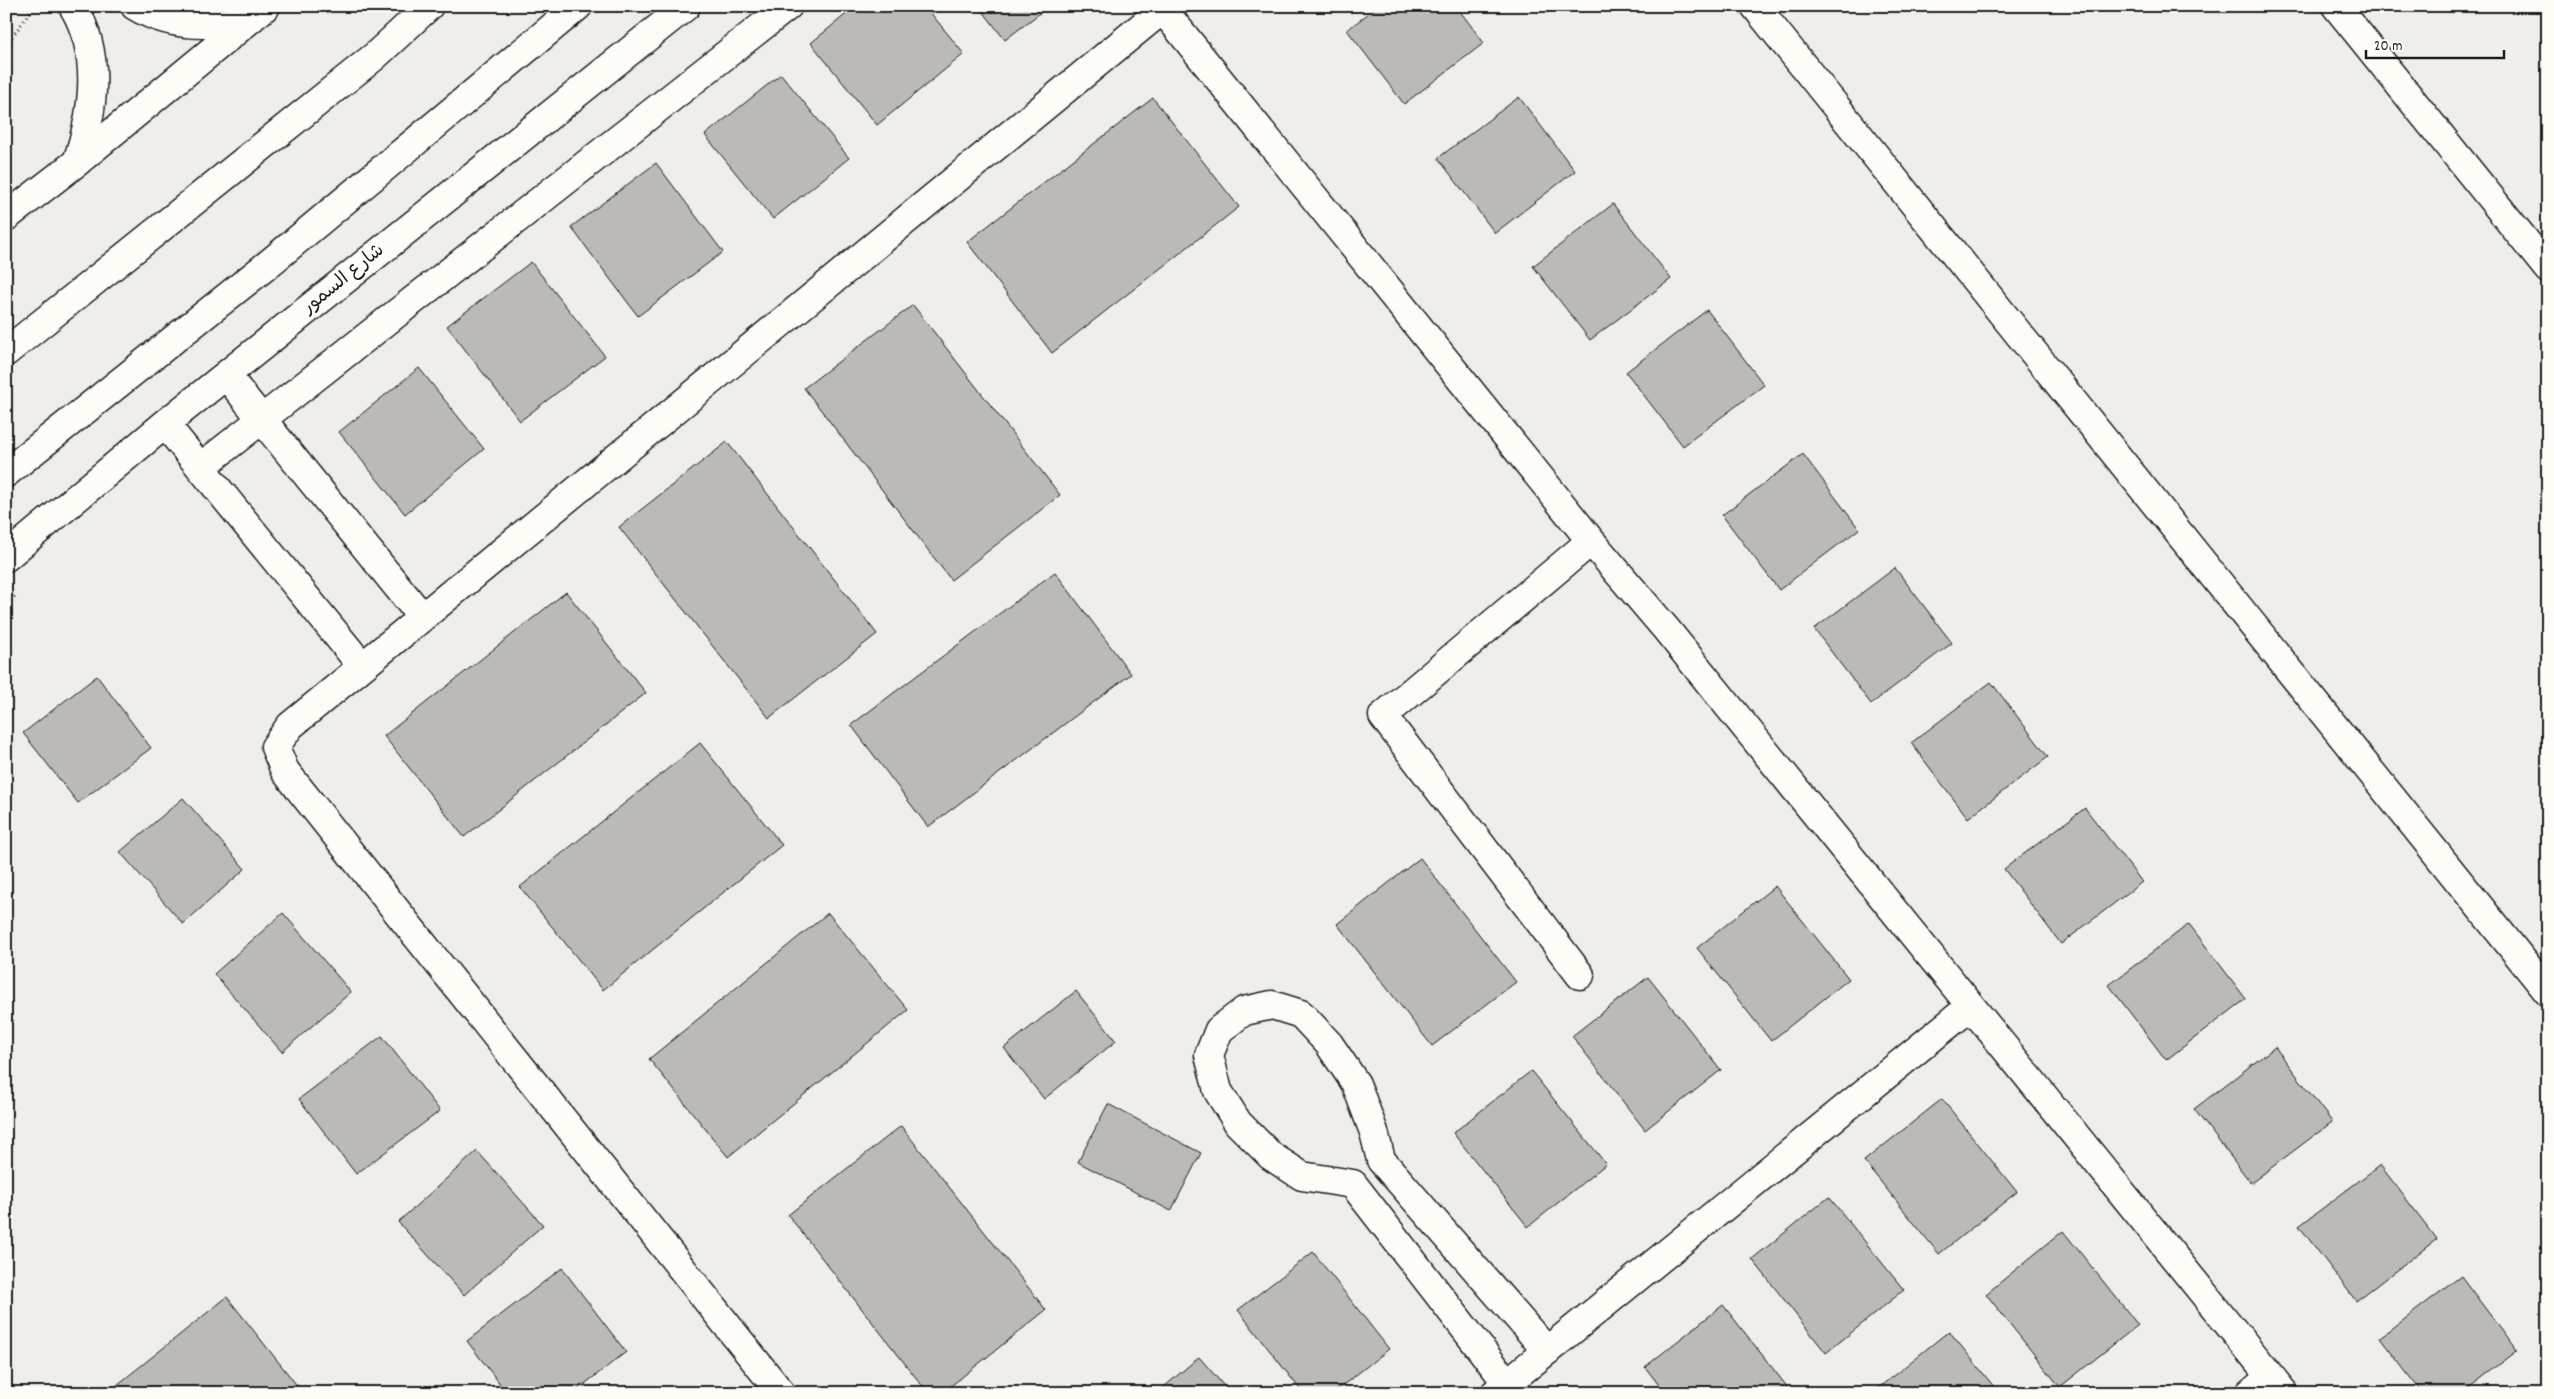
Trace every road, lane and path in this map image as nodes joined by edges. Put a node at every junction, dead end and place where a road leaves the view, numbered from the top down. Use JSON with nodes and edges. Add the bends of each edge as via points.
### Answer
{"nodes":[{"id":1,"x":34,"y":6,"type":"edge"},
{"id":2,"x":73,"y":6,"type":"edge"},
{"id":3,"x":134,"y":6,"type":"edge"},
{"id":4,"x":429,"y":6,"type":"edge"},
{"id":5,"x":578,"y":6,"type":"edge"},
{"id":6,"x":686,"y":6,"type":"edge"},
{"id":7,"x":788,"y":6,"type":"edge"},
{"id":8,"x":1756,"y":6,"type":"edge"},
{"id":9,"x":2336,"y":6,"type":"edge"},
{"id":10,"x":1162,"y":8,"type":"edge"},
{"id":11,"x":258,"y":12,"type":"edge"},
{"id":12,"x":6,"y":45,"type":"edge"},
{"id":13,"x":77,"y":162,"type":"junction"},
{"id":14,"x":6,"y":216,"type":"edge"},
{"id":15,"x":2548,"y":269,"type":"edge"},
{"id":16,"x":6,"y":352,"type":"edge"},
{"id":17,"x":226,"y":375,"type":"junction"},
{"id":18,"x":261,"y":419,"type":"junction"},
{"id":19,"x":165,"y":424,"type":"junction"},
{"id":20,"x":201,"y":467,"type":"junction"},
{"id":21,"x":6,"y":473,"type":"edge"},
{"id":22,"x":1591,"y":541,"type":"junction"},
{"id":23,"x":6,"y":557,"type":"edge"},
{"id":24,"x":422,"y":617,"type":"junction"},
{"id":25,"x":362,"y":666,"type":"junction"},
{"id":26,"x":1580,"y":976,"type":"dead end"},
{"id":27,"x":2548,"y":992,"type":"edge"},
{"id":28,"x":1971,"y":1006,"type":"junction"},
{"id":29,"x":1547,"y":1351,"type":"junction"},
{"id":30,"x":2268,"y":1387,"type":"edge"},
{"id":31,"x":1501,"y":1388,"type":"edge"},
{"id":32,"x":781,"y":1393,"type":"edge"}],
"edges":[{"from":1,"to":12,"type":"path"},
{"from":2,"to":13,"type":"main road","via":[[86,40],[92,70],[90,117]]},
{"from":3,"to":11,"type":"main road","via":[[164,19],[193,25],[222,25]]},
{"from":4,"to":16,"type":"main road","via":[[375,56]]},
{"from":5,"to":21,"type":"main road","via":[[266,266]]},
{"from":6,"to":17,"type":"main road","name":"شارع السمور"},
{"from":7,"to":18,"type":"main road"},
{"from":8,"to":27,"type":"main road"},
{"from":9,"to":15,"type":"main road"},
{"from":10,"to":22,"type":"main road"},
{"from":10,"to":24,"type":"main road"},
{"from":11,"to":13,"type":"main road"},
{"from":13,"to":14,"type":"main road"},
{"from":17,"to":18,"type":"main road"},
{"from":17,"to":19,"type":"main road","name":"شارع السمور"},
{"from":18,"to":20,"type":"main road"},
{"from":18,"to":24,"type":"main road"},
{"from":19,"to":20,"type":"main road"},
{"from":19,"to":23,"type":"main road","name":"شارع السمور"},
{"from":20,"to":25,"type":"main road"},
{"from":22,"to":26,"type":"main road","via":[[1383,716]]},
{"from":22,"to":28,"type":"main road"},
{"from":24,"to":25,"type":"main road"},
{"from":25,"to":32,"type":"main road","via":[[290,726],[275,747],[285,771]]},
{"from":28,"to":29,"type":"main road"},
{"from":28,"to":30,"type":"main road"},
{"from":29,"to":31,"type":"main road"},
{"from":29,"to":31,"type":"main road","via":[[1382,1160],[1356,1084],[1330,1044],[1302,1014],[1272,1004],[1244,1011],[1225,1025],[1219,1030],[1209,1055],[1218,1091],[1238,1123],[1271,1156],[1302,1176],[1353,1184]]}]}
